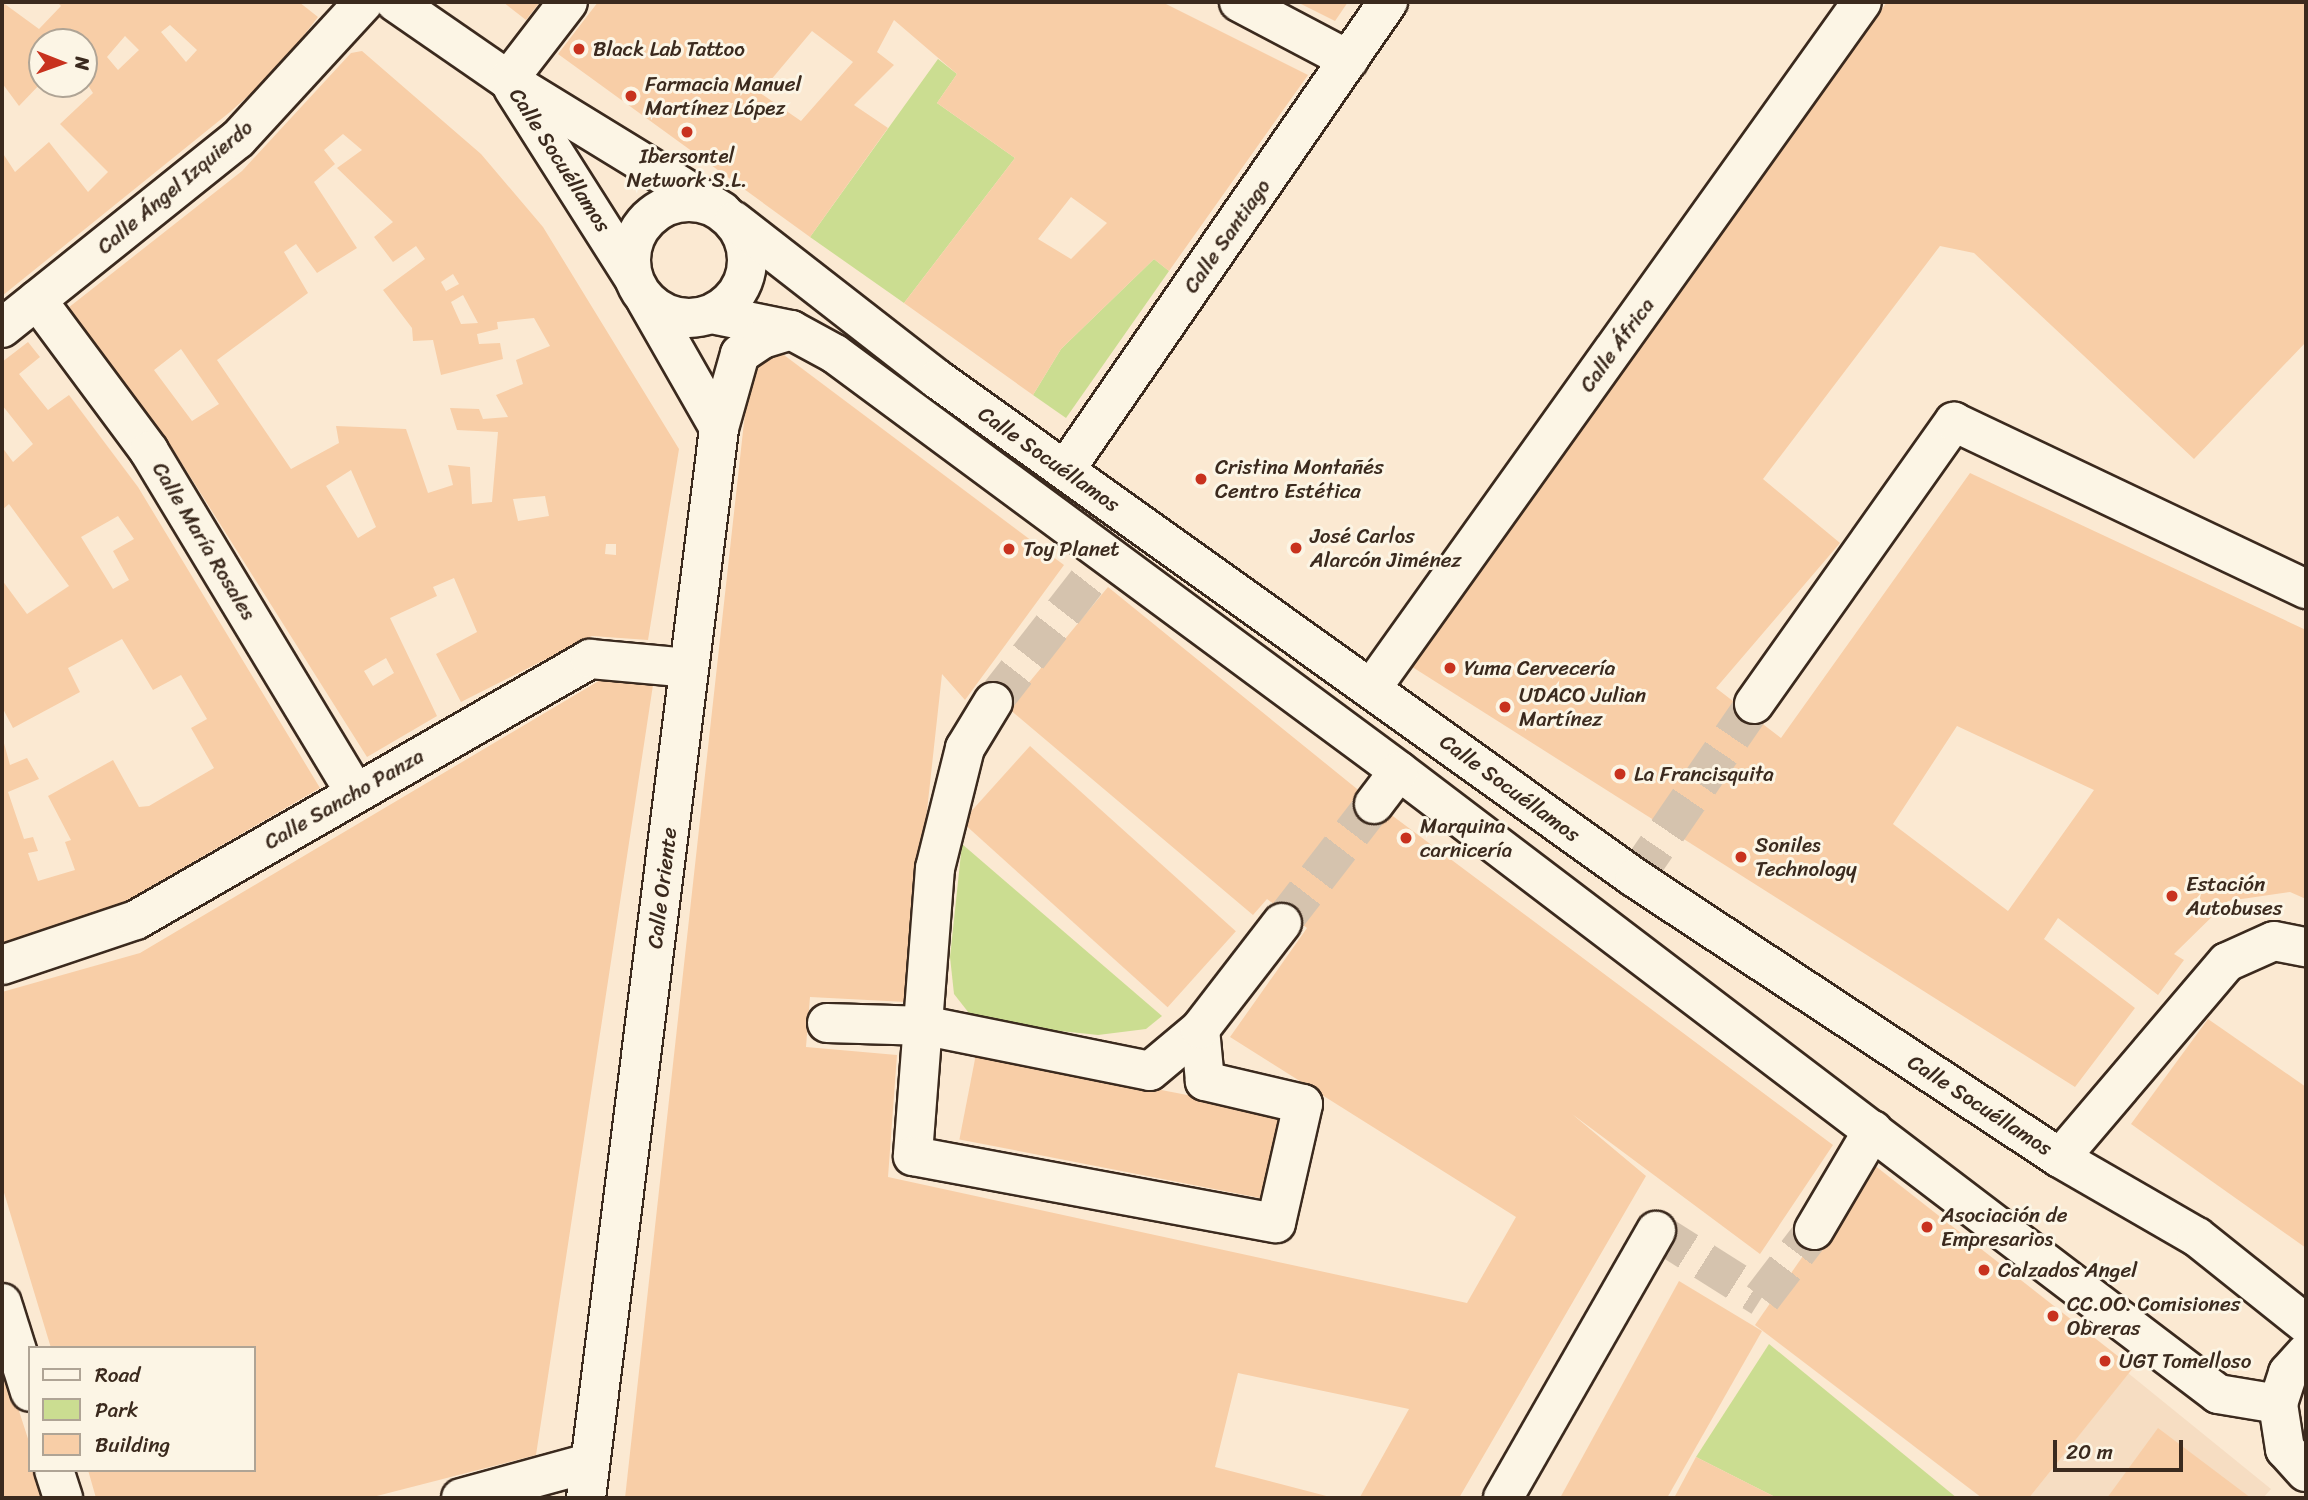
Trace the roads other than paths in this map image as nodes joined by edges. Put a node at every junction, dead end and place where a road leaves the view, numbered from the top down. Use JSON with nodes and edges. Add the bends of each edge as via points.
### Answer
{"nodes":[{"id":1,"x":364,"y":2,"type":"edge"},
{"id":2,"x":395,"y":2,"type":"edge"},
{"id":3,"x":568,"y":2,"type":"edge"},
{"id":4,"x":1239,"y":2,"type":"edge"},
{"id":5,"x":1388,"y":2,"type":"edge"},
{"id":6,"x":1862,"y":2,"type":"edge"},
{"id":7,"x":1349,"y":60,"type":"junction"},
{"id":8,"x":508,"y":80,"type":"junction"},
{"id":9,"x":728,"y":216,"type":"junction"},
{"id":10,"x":638,"y":287,"type":"junction"},
{"id":11,"x":37,"y":300,"type":"junction"},
{"id":12,"x":712,"y":314,"type":"junction"},
{"id":13,"x":2,"y":328,"type":"edge"},
{"id":14,"x":791,"y":330,"type":"junction"},
{"id":15,"x":719,"y":428,"type":"junction"},
{"id":16,"x":1065,"y":470,"type":"junction"},
{"id":17,"x":2306,"y":589,"type":"edge"},
{"id":18,"x":689,"y":668,"type":"junction"},
{"id":19,"x":1371,"y":689,"type":"junction"},
{"id":20,"x":993,"y":702,"type":"tunnel mouth"},
{"id":21,"x":1754,"y":704,"type":"tunnel mouth"},
{"id":22,"x":1399,"y":771,"type":"junction"},
{"id":23,"x":355,"y":793,"type":"junction"},
{"id":24,"x":1374,"y":804,"type":"tunnel mouth"},
{"id":25,"x":1282,"y":923,"type":"tunnel mouth"},
{"id":26,"x":2306,"y":947,"type":"edge"},
{"id":27,"x":2,"y":965,"type":"edge"},
{"id":28,"x":827,"y":1023,"type":"dead end"},
{"id":29,"x":927,"y":1026,"type":"junction"},
{"id":30,"x":1200,"y":1029,"type":"junction"},
{"id":31,"x":1873,"y":1130,"type":"junction"},
{"id":32,"x":2060,"y":1158,"type":"junction"},
{"id":33,"x":1814,"y":1230,"type":"tunnel mouth"},
{"id":34,"x":1656,"y":1231,"type":"dead end"},
{"id":35,"x":2,"y":1303,"type":"edge"},
{"id":36,"x":2306,"y":1324,"type":"edge"},
{"id":37,"x":2306,"y":1353,"type":"edge"},
{"id":38,"x":28,"y":1386,"type":"edge"},
{"id":39,"x":2278,"y":1404,"type":"junction"},
{"id":40,"x":55,"y":1472,"type":"edge"},
{"id":41,"x":2306,"y":1472,"type":"edge"},
{"id":42,"x":588,"y":1480,"type":"edge"},
{"id":43,"x":63,"y":1498,"type":"edge"},
{"id":44,"x":461,"y":1498,"type":"edge"},
{"id":45,"x":1503,"y":1498,"type":"edge"}],
"edges":[{"from":1,"to":11,"type":"street","name":"Calle Ángel Izquierdo","via":[[239,139]]},
{"from":2,"to":8,"type":"street","name":"Calle Socuéllamos"},
{"from":3,"to":8,"type":"street"},
{"from":4,"to":7,"type":"street"},
{"from":5,"to":7,"type":"street","name":"Calle Santiago"},
{"from":6,"to":19,"type":"street","name":"Calle África"},
{"from":7,"to":16,"type":"street","name":"Calle Santiago"},
{"from":8,"to":9,"type":"street","name":"Calle Socuéllamos"},
{"from":8,"to":10,"type":"street","name":"Calle Socuéllamos"},
{"from":9,"to":10,"type":"street","via":[[686,201],[655,212],[634,241]]},
{"from":9,"to":12,"type":"street","via":[[745,239],[747,274],[730,303]]},
{"from":9,"to":16,"type":"street","name":"Calle Socuéllamos"},
{"from":10,"to":12,"type":"street","via":[[675,317]]},
{"from":10,"to":15,"type":"street"},
{"from":11,"to":13,"type":"street","name":"Calle Ángel Izquierdo"},
{"from":11,"to":23,"type":"street","name":"Calle María Rosales","via":[[149,451]]},
{"from":12,"to":14,"type":"street","name":"Calle Socuéllamos"},
{"from":14,"to":15,"type":"street","name":"Calle Oriente","via":[[762,338],[740,355]]},
{"from":14,"to":22,"type":"street","name":"Calle Socuéllamos","via":[[835,355],[1099,567]]},
{"from":15,"to":18,"type":"street","name":"Calle Oriente"},
{"from":16,"to":19,"type":"street","name":"Calle Socuéllamos"},
{"from":17,"to":21,"type":"street","via":[[1954,422]]},
{"from":18,"to":23,"type":"street","name":"Calle Sancho Panza","via":[[590,659]]},
{"from":18,"to":42,"type":"street","name":"Calle Oriente"},
{"from":19,"to":32,"type":"street","name":"Calle Socuéllamos","via":[[1635,878]]},
{"from":20,"to":29,"type":"street","via":[[965,748],[948,798],[935,868]]},
{"from":22,"to":24,"type":"street"},
{"from":22,"to":31,"type":"street","name":"Calle Socuéllamos"},
{"from":23,"to":27,"type":"street","name":"Calle Sancho Panza","via":[[136,920]]},
{"from":25,"to":30,"type":"street"},
{"from":26,"to":32,"type":"street","via":[[2274,941],[2227,962]]},
{"from":28,"to":29,"type":"street"},
{"from":29,"to":30,"type":"street","via":[[1150,1071]]},
{"from":29,"to":30,"type":"street","via":[[913,1156],[1276,1223],[1303,1104],[1205,1081]]},
{"from":31,"to":33,"type":"street"},
{"from":31,"to":39,"type":"street","name":"Calle Socuéllamos","via":[[2218,1394]]},
{"from":32,"to":36,"type":"street","name":"Calle Socuéllamos","via":[[2197,1237]]},
{"from":34,"to":45,"type":"street"},
{"from":35,"to":38,"type":"street"},
{"from":37,"to":39,"type":"street","via":[[2288,1373]]},
{"from":39,"to":41,"type":"street","via":[[2286,1449]]},
{"from":40,"to":43,"type":"street"},
{"from":42,"to":44,"type":"street"}]}
